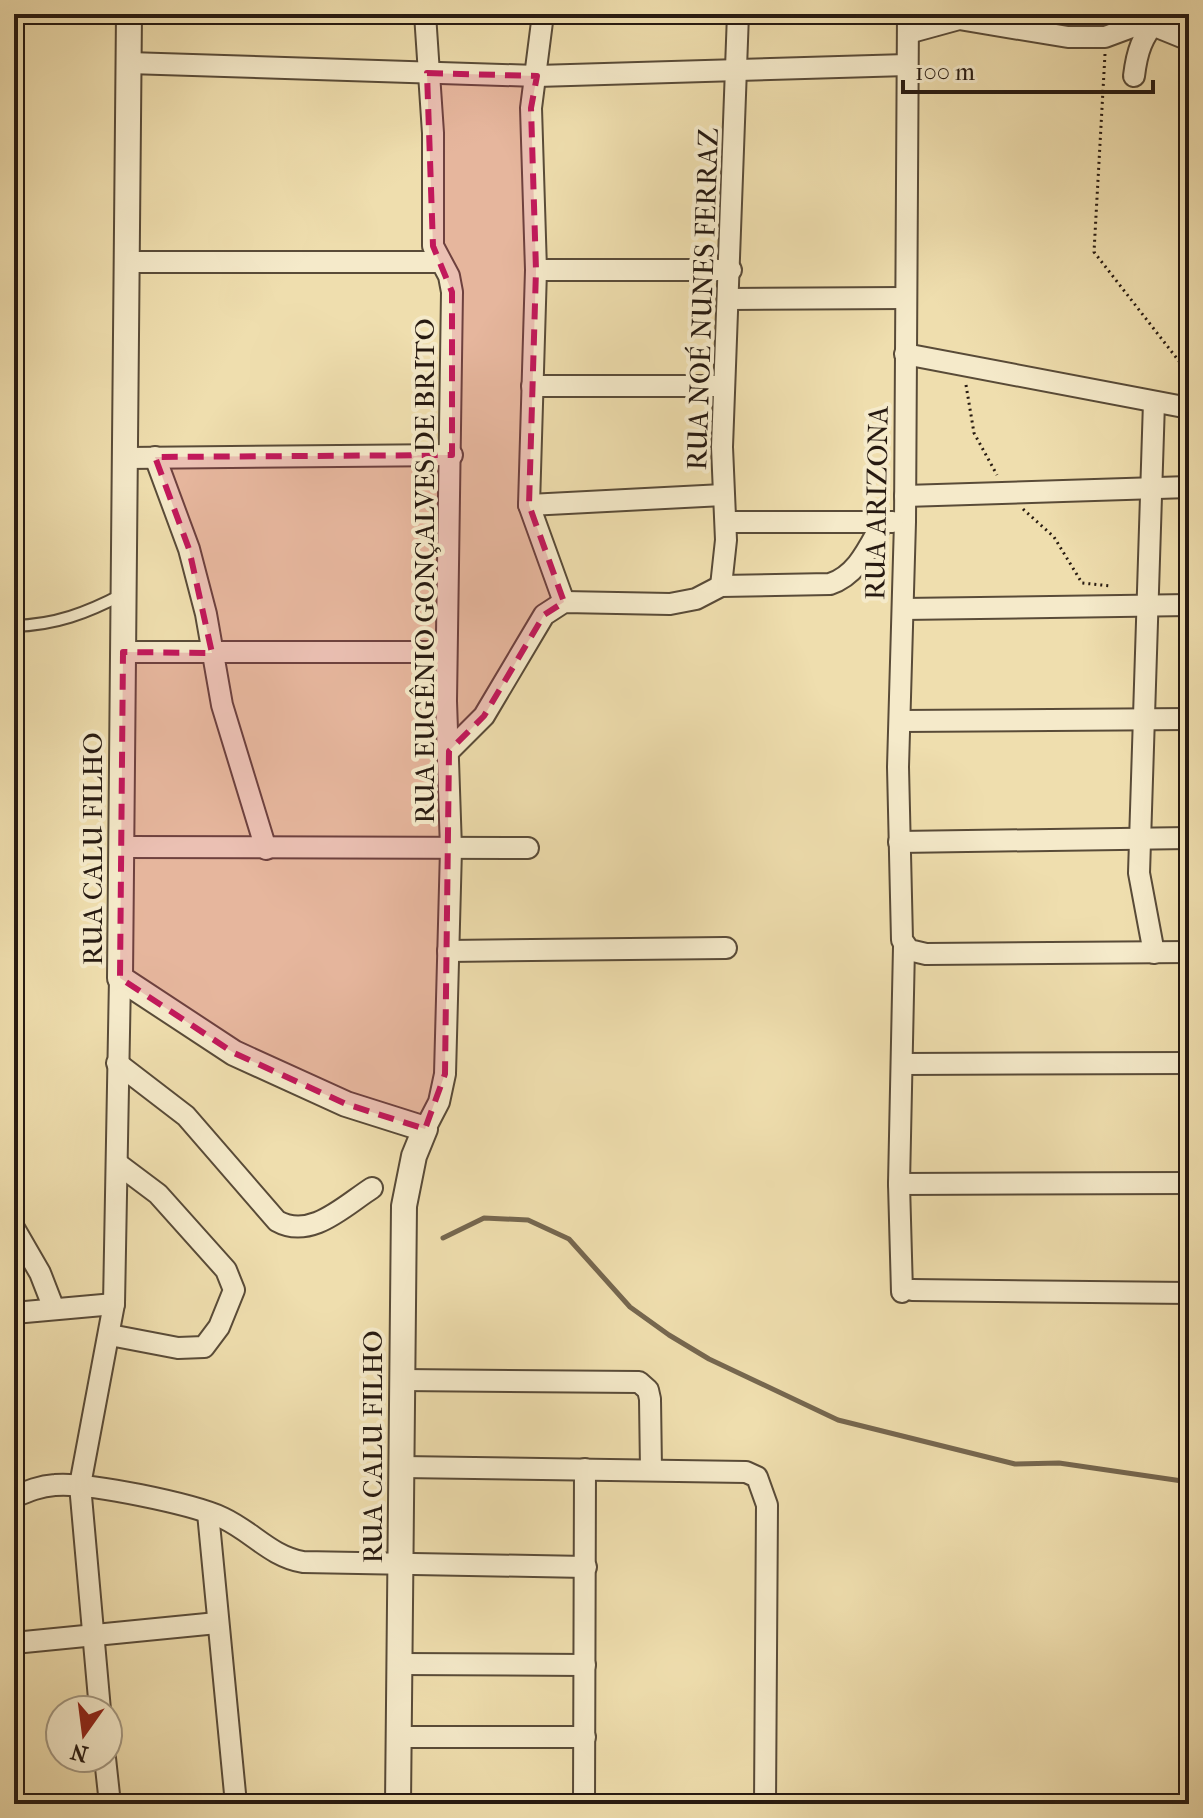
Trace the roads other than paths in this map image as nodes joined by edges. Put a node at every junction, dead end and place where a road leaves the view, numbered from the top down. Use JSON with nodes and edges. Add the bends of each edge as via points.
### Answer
{"nodes":[{"id":1,"x":129,"y":14,"type":"edge"},
{"id":2,"x":425,"y":14,"type":"edge"},
{"id":3,"x":543,"y":14,"type":"edge"},
{"id":4,"x":738,"y":14,"type":"edge"},
{"id":5,"x":1157,"y":19,"type":"edge"},
{"id":6,"x":908,"y":23,"type":"edge"},
{"id":7,"x":1189,"y":40,"type":"edge"},
{"id":8,"x":129,"y":63,"type":"junction"},
{"id":9,"x":907,"y":65,"type":"junction"},
{"id":10,"x":738,"y":70,"type":"junction"},
{"id":11,"x":427,"y":73,"type":"junction"},
{"id":12,"x":537,"y":76,"type":"junction"},
{"id":13,"x":1134,"y":76,"type":"dead end"},
{"id":14,"x":125,"y":262,"type":"junction"},
{"id":15,"x":439,"y":262,"type":"junction"},
{"id":16,"x":536,"y":270,"type":"junction"},
{"id":17,"x":731,"y":270,"type":"junction"},
{"id":18,"x":905,"y":298,"type":"junction"},
{"id":19,"x":729,"y":299,"type":"junction"},
{"id":20,"x":905,"y":354,"type":"junction"},
{"id":21,"x":532,"y":386,"type":"junction"},
{"id":22,"x":724,"y":386,"type":"junction"},
{"id":23,"x":1154,"y":402,"type":"junction"},
{"id":24,"x":1189,"y":408,"type":"edge"},
{"id":25,"x":452,"y":455,"type":"junction"},
{"id":26,"x":155,"y":457,"type":"junction"},
{"id":27,"x":127,"y":458,"type":"junction"},
{"id":28,"x":1189,"y":487,"type":"edge"},
{"id":29,"x":1152,"y":488,"type":"junction"},
{"id":30,"x":723,"y":495,"type":"junction"},
{"id":31,"x":905,"y":496,"type":"junction"},
{"id":32,"x":529,"y":505,"type":"junction"},
{"id":33,"x":726,"y":522,"type":"junction"},
{"id":34,"x":883,"y":522,"type":"junction"},
{"id":35,"x":905,"y":522,"type":"junction"},
{"id":36,"x":721,"y":586,"type":"junction"},
{"id":37,"x":125,"y":593,"type":"junction"},
{"id":38,"x":559,"y":604,"type":"junction"},
{"id":39,"x":1189,"y":605,"type":"edge"},
{"id":40,"x":1150,"y":606,"type":"junction"},
{"id":41,"x":903,"y":609,"type":"junction"},
{"id":42,"x":14,"y":626,"type":"edge"},
{"id":43,"x":123,"y":652,"type":"junction"},
{"id":44,"x":446,"y":652,"type":"junction"},
{"id":45,"x":212,"y":653,"type":"junction"},
{"id":46,"x":1189,"y":719,"type":"edge"},
{"id":47,"x":1144,"y":720,"type":"junction"},
{"id":48,"x":901,"y":721,"type":"junction"},
{"id":49,"x":449,"y":751,"type":"junction"},
{"id":50,"x":1140,"y":838,"type":"junction"},
{"id":51,"x":1189,"y":838,"type":"edge"},
{"id":52,"x":899,"y":842,"type":"junction"},
{"id":53,"x":123,"y":847,"type":"junction"},
{"id":54,"x":528,"y":848,"type":"dead end"},
{"id":55,"x":266,"y":849,"type":"junction"},
{"id":56,"x":451,"y":849,"type":"junction"},
{"id":57,"x":904,"y":947,"type":"junction"},
{"id":58,"x":726,"y":948,"type":"dead end"},
{"id":59,"x":448,"y":951,"type":"junction"},
{"id":60,"x":1189,"y":952,"type":"edge"},
{"id":61,"x":1154,"y":953,"type":"junction"},
{"id":62,"x":120,"y":978,"type":"junction"},
{"id":63,"x":117,"y":1063,"type":"junction"},
{"id":64,"x":1189,"y":1063,"type":"edge"},
{"id":65,"x":903,"y":1064,"type":"junction"},
{"id":66,"x":425,"y":1129,"type":"junction"},
{"id":67,"x":118,"y":1164,"type":"junction"},
{"id":68,"x":1189,"y":1183,"type":"edge"},
{"id":69,"x":899,"y":1184,"type":"junction"},
{"id":70,"x":372,"y":1188,"type":"dead end"},
{"id":71,"x":14,"y":1228,"type":"edge"},
{"id":72,"x":1189,"y":1293,"type":"edge"},
{"id":73,"x":114,"y":1304,"type":"junction"},
{"id":74,"x":47,"y":1310,"type":"junction"},
{"id":75,"x":14,"y":1313,"type":"edge"},
{"id":76,"x":14,"y":1325,"type":"edge"},
{"id":77,"x":110,"y":1335,"type":"junction"},
{"id":78,"x":402,"y":1380,"type":"junction"},
{"id":79,"x":402,"y":1467,"type":"junction"},
{"id":80,"x":585,"y":1469,"type":"junction"},
{"id":81,"x":651,"y":1470,"type":"junction"},
{"id":82,"x":80,"y":1485,"type":"junction"},
{"id":83,"x":14,"y":1497,"type":"edge"},
{"id":84,"x":208,"y":1513,"type":"junction"},
{"id":85,"x":403,"y":1566,"type":"junction"},
{"id":86,"x":586,"y":1567,"type":"junction"},
{"id":87,"x":217,"y":1623,"type":"junction"},
{"id":88,"x":92,"y":1636,"type":"junction"},
{"id":89,"x":14,"y":1643,"type":"edge"},
{"id":90,"x":400,"y":1664,"type":"junction"},
{"id":91,"x":585,"y":1665,"type":"junction"},
{"id":92,"x":98,"y":1694,"type":"edge"},
{"id":93,"x":399,"y":1737,"type":"junction"},
{"id":94,"x":585,"y":1737,"type":"junction"},
{"id":95,"x":107,"y":1774,"type":"edge"},
{"id":96,"x":110,"y":1804,"type":"edge"},
{"id":97,"x":236,"y":1804,"type":"edge"},
{"id":98,"x":398,"y":1804,"type":"edge"},
{"id":99,"x":584,"y":1804,"type":"edge"},
{"id":100,"x":765,"y":1804,"type":"edge"}],
"edges":[{"from":1,"to":8,"type":"street","name":"RUA CALU FILHO"},
{"from":2,"to":11,"type":"street","name":"RUA EUGÊNIO GONÇALVES DE BRITO"},
{"from":3,"to":12,"type":"street"},
{"from":4,"to":10,"type":"street","name":"RUA NOÉ NUNES FERRAZ"},
{"from":5,"to":6,"type":"street","via":[[1105,37],[1068,37],[959,19]]},
{"from":5,"to":7,"type":"street"},
{"from":5,"to":13,"type":"street","via":[[1137,51]]},
{"from":6,"to":9,"type":"street","name":"RUA ARIZONA"},
{"from":8,"to":11,"type":"street"},
{"from":8,"to":14,"type":"street","name":"RUA CALU FILHO"},
{"from":9,"to":10,"type":"street"},
{"from":9,"to":18,"type":"street","name":"RUA ARIZONA"},
{"from":10,"to":12,"type":"street"},
{"from":10,"to":17,"type":"street","name":"RUA NOÉ NUNES FERRAZ"},
{"from":11,"to":12,"type":"street"},
{"from":11,"to":15,"type":"street","name":"RUA EUGÊNIO GONÇALVES DE BRITO","via":[[433,133],[431,222]]},
{"from":12,"to":16,"type":"street","via":[[531,108]]},
{"from":14,"to":15,"type":"street"},
{"from":14,"to":27,"type":"street","name":"RUA CALU FILHO"},
{"from":15,"to":25,"type":"street","name":"RUA EUGÊNIO GONÇALVES DE BRITO","via":[[452,292]]},
{"from":16,"to":17,"type":"street"},
{"from":16,"to":21,"type":"street"},
{"from":17,"to":19,"type":"street","name":"RUA NOÉ NUNES FERRAZ"},
{"from":18,"to":19,"type":"street"},
{"from":18,"to":20,"type":"street","name":"RUA ARIZONA"},
{"from":19,"to":22,"type":"street","name":"RUA NOÉ NUNES FERRAZ"},
{"from":20,"to":23,"type":"street"},
{"from":20,"to":31,"type":"street","name":"RUA ARIZONA"},
{"from":21,"to":22,"type":"street"},
{"from":21,"to":32,"type":"street"},
{"from":22,"to":30,"type":"street","name":"RUA NOÉ NUNES FERRAZ"},
{"from":23,"to":24,"type":"street"},
{"from":23,"to":29,"type":"street"},
{"from":25,"to":26,"type":"street"},
{"from":25,"to":44,"type":"street","name":"RUA EUGÊNIO GONÇALVES DE BRITO"},
{"from":26,"to":27,"type":"street"},
{"from":26,"to":45,"type":"street","via":[[189,549]]},
{"from":27,"to":37,"type":"street","name":"RUA CALU FILHO"},
{"from":28,"to":29,"type":"street"},
{"from":29,"to":31,"type":"street"},
{"from":29,"to":40,"type":"street"},
{"from":30,"to":32,"type":"street"},
{"from":30,"to":33,"type":"street","name":"RUA NOÉ NUNES FERRAZ"},
{"from":31,"to":35,"type":"street","name":"RUA ARIZONA"},
{"from":32,"to":38,"type":"street"},
{"from":33,"to":34,"type":"street"},
{"from":33,"to":36,"type":"street","name":"RUA NOÉ NUNES FERRAZ"},
{"from":34,"to":35,"type":"street"},
{"from":34,"to":36,"type":"street","via":[[844,579],[795,587]]},
{"from":35,"to":41,"type":"street","name":"RUA ARIZONA"},
{"from":36,"to":38,"type":"street","via":[[670,604]]},
{"from":37,"to":42,"type":"lane","via":[[75,617]]},
{"from":37,"to":43,"type":"street","name":"RUA CALU FILHO"},
{"from":38,"to":49,"type":"street","via":[[544,615],[484,716]]},
{"from":39,"to":40,"type":"street"},
{"from":40,"to":41,"type":"street"},
{"from":40,"to":47,"type":"street"},
{"from":41,"to":48,"type":"street","name":"RUA ARIZONA"},
{"from":43,"to":45,"type":"street"},
{"from":43,"to":53,"type":"street","name":"RUA CALU FILHO"},
{"from":44,"to":45,"type":"street"},
{"from":44,"to":49,"type":"street","name":"RUA EUGÊNIO GONÇALVES DE BRITO"},
{"from":45,"to":55,"type":"street","via":[[222,705]]},
{"from":46,"to":47,"type":"street"},
{"from":47,"to":48,"type":"street"},
{"from":47,"to":50,"type":"street"},
{"from":48,"to":52,"type":"street","name":"RUA ARIZONA"},
{"from":49,"to":56,"type":"street","name":"RUA EUGÊNIO GONÇALVES DE BRITO"},
{"from":50,"to":51,"type":"street"},
{"from":50,"to":52,"type":"street"},
{"from":50,"to":61,"type":"street","via":[[1139,873]]},
{"from":52,"to":57,"type":"street","name":"RUA ARIZONA"},
{"from":53,"to":55,"type":"street"},
{"from":53,"to":62,"type":"street","name":"RUA CALU FILHO"},
{"from":54,"to":56,"type":"street"},
{"from":55,"to":56,"type":"street"},
{"from":56,"to":59,"type":"street","name":"RUA EUGÊNIO GONÇALVES DE BRITO"},
{"from":57,"to":61,"type":"street","via":[[926,954]]},
{"from":57,"to":65,"type":"street","name":"RUA ARIZONA"},
{"from":58,"to":59,"type":"street"},
{"from":59,"to":66,"type":"street","name":"RUA EUGÊNIO GONÇALVES DE BRITO","via":[[445,1074]]},
{"from":60,"to":61,"type":"street"},
{"from":62,"to":63,"type":"street"},
{"from":62,"to":66,"type":"street","name":"RUA CALU FILHO","via":[[234,1053],[346,1104]]},
{"from":63,"to":67,"type":"street"},
{"from":63,"to":70,"type":"street","via":[[186,1116],[287,1227],[310,1226]]},
{"from":64,"to":65,"type":"street"},
{"from":65,"to":69,"type":"street","name":"RUA ARIZONA"},
{"from":66,"to":78,"type":"street","name":"RUA CALU FILHO","via":[[404,1206]]},
{"from":67,"to":73,"type":"street"},
{"from":67,"to":77,"type":"street","via":[[158,1194],[226,1270],[234,1290],[204,1347],[178,1348]]},
{"from":68,"to":69,"type":"street"},
{"from":69,"to":72,"type":"street","name":"RUA ARIZONA","via":[[907,1291]]},
{"from":71,"to":74,"type":"street","via":[[40,1273]]},
{"from":73,"to":74,"type":"street"},
{"from":73,"to":77,"type":"street"},
{"from":74,"to":75,"type":"street"},
{"from":74,"to":76,"type":"street"},
{"from":77,"to":82,"type":"street"},
{"from":78,"to":79,"type":"street","name":"RUA CALU FILHO"},
{"from":78,"to":81,"type":"street","via":[[639,1382],[650,1399]]},
{"from":79,"to":80,"type":"street"},
{"from":79,"to":85,"type":"street","name":"RUA CALU FILHO"},
{"from":80,"to":81,"type":"street"},
{"from":80,"to":86,"type":"street"},
{"from":81,"to":100,"type":"street","via":[[746,1472],[757,1477],[767,1505]]},
{"from":82,"to":83,"type":"street","via":[[37,1487]]},
{"from":82,"to":84,"type":"street"},
{"from":82,"to":88,"type":"street"},
{"from":84,"to":85,"type":"street","via":[[268,1550],[303,1562]]},
{"from":84,"to":87,"type":"street"},
{"from":85,"to":86,"type":"street"},
{"from":85,"to":90,"type":"street","name":"RUA CALU FILHO"},
{"from":86,"to":91,"type":"street"},
{"from":87,"to":88,"type":"street"},
{"from":87,"to":97,"type":"street"},
{"from":88,"to":89,"type":"street"},
{"from":88,"to":92,"type":"street"},
{"from":90,"to":91,"type":"street"},
{"from":90,"to":93,"type":"street","name":"RUA CALU FILHO"},
{"from":91,"to":94,"type":"street"},
{"from":93,"to":94,"type":"street"},
{"from":93,"to":98,"type":"street","name":"RUA CALU FILHO"},
{"from":94,"to":99,"type":"street"},
{"from":95,"to":96,"type":"street"}]}
